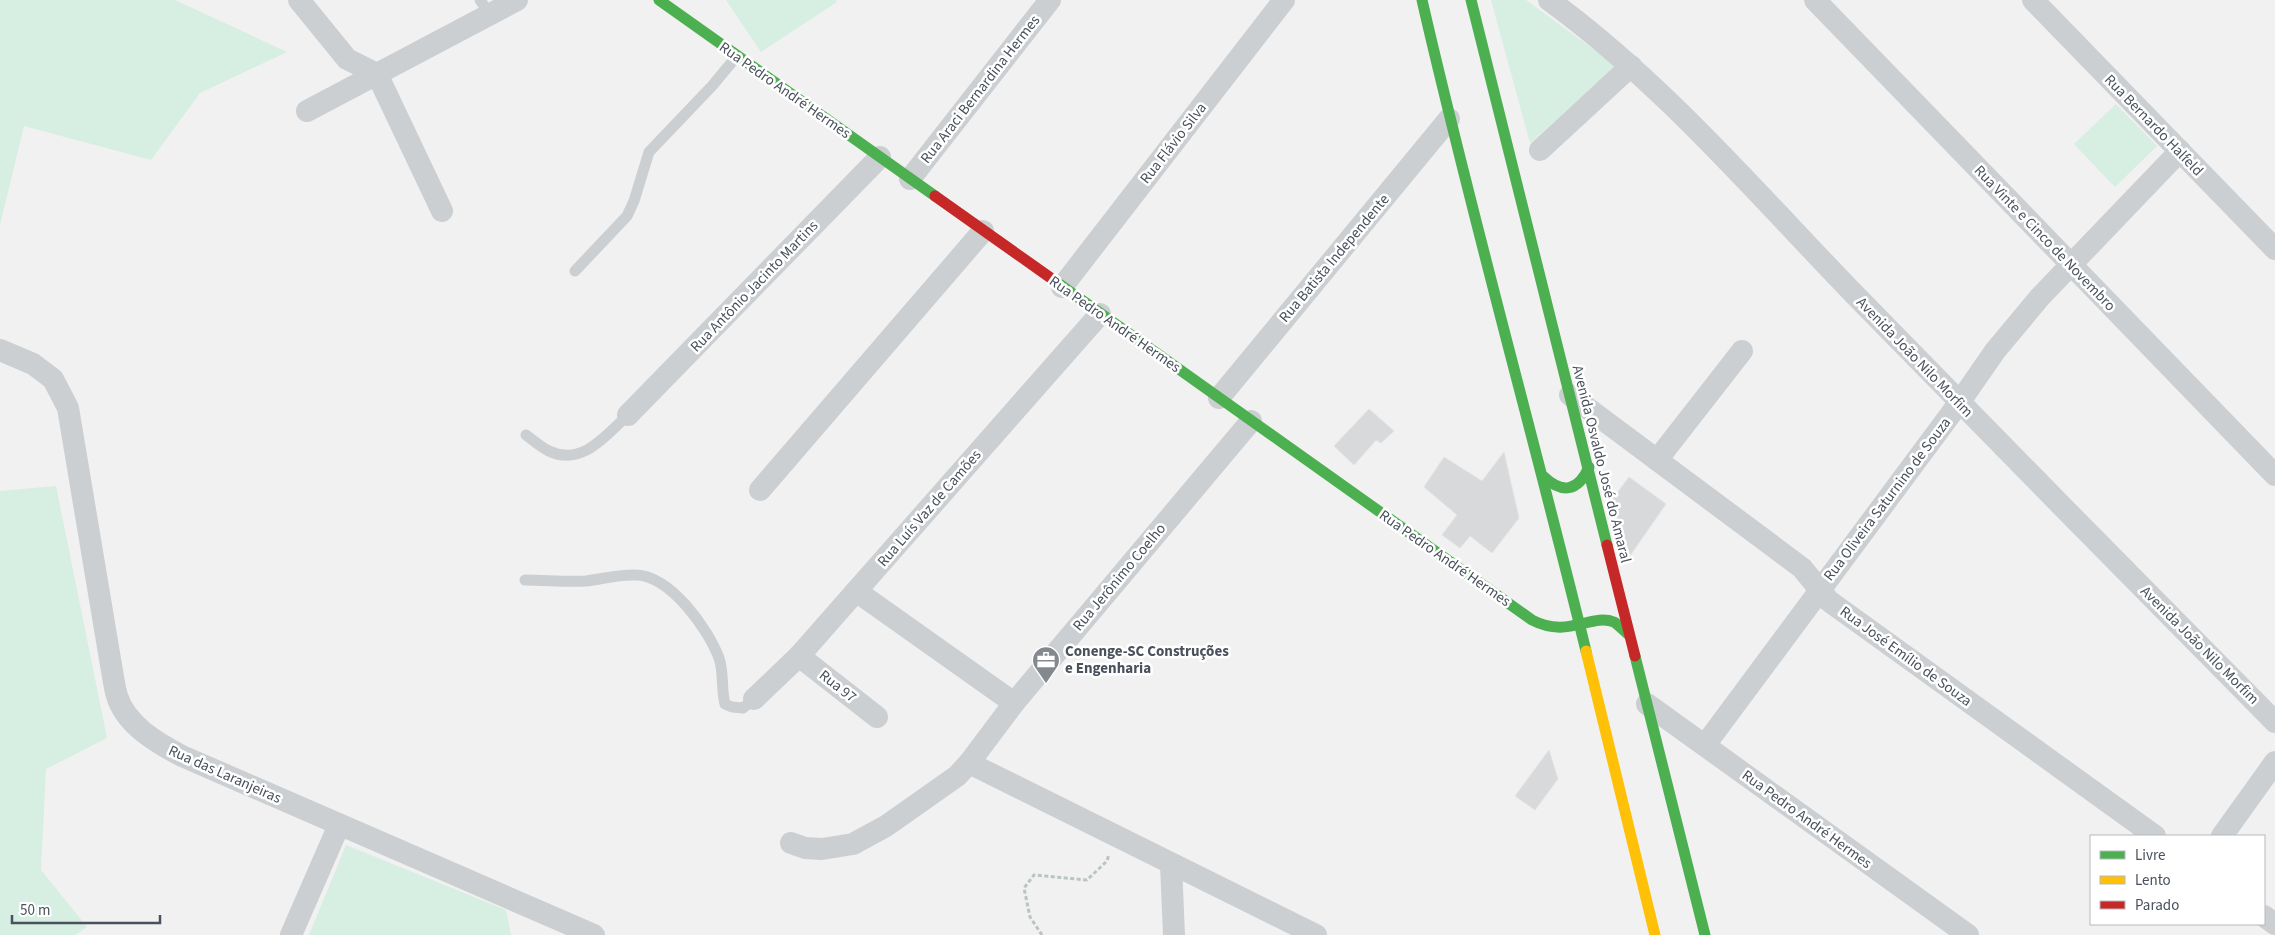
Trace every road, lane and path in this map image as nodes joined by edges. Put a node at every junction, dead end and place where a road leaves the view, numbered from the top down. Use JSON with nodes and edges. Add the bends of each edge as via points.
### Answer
{"nodes":[{"id":1,"x":299,"y":0,"type":"edge"},
{"id":2,"x":517,"y":0,"type":"edge"},
{"id":3,"x":658,"y":0,"type":"edge"},
{"id":4,"x":1050,"y":0,"type":"edge"},
{"id":5,"x":1284,"y":0,"type":"edge"},
{"id":6,"x":1422,"y":0,"type":"edge"},
{"id":7,"x":1471,"y":0,"type":"edge"},
{"id":8,"x":1549,"y":0,"type":"edge"},
{"id":9,"x":1815,"y":0,"type":"edge"},
{"id":10,"x":2033,"y":0,"type":"edge"},
{"id":11,"x":485,"y":7,"type":"edge"},
{"id":12,"x":737,"y":56,"type":"junction"},
{"id":13,"x":1631,"y":66,"type":"junction"},
{"id":14,"x":377,"y":74,"type":"junction"},
{"id":15,"x":307,"y":111,"type":"dead end"},
{"id":16,"x":1449,"y":119,"type":"junction"},
{"id":17,"x":1540,"y":150,"type":"dead end"},
{"id":18,"x":2180,"y":151,"type":"junction"},
{"id":19,"x":880,"y":157,"type":"junction"},
{"id":20,"x":910,"y":179,"type":"junction"},
{"id":21,"x":442,"y":211,"type":"dead end"},
{"id":22,"x":983,"y":230,"type":"junction"},
{"id":23,"x":2275,"y":249,"type":"edge"},
{"id":24,"x":2071,"y":264,"type":"junction"},
{"id":25,"x":575,"y":271,"type":"dead end"},
{"id":26,"x":1062,"y":287,"type":"junction"},
{"id":27,"x":1100,"y":314,"type":"junction"},
{"id":28,"x":0,"y":350,"type":"edge"},
{"id":29,"x":1742,"y":351,"type":"dead end"},
{"id":30,"x":1570,"y":395,"type":"junction"},
{"id":31,"x":1218,"y":398,"type":"junction"},
{"id":32,"x":1960,"y":403,"type":"junction"},
{"id":33,"x":628,"y":414,"type":"joint"},
{"id":34,"x":1251,"y":421,"type":"junction"},
{"id":35,"x":526,"y":435,"type":"dead end"},
{"id":36,"x":1657,"y":460,"type":"junction"},
{"id":37,"x":1588,"y":467,"type":"junction"},
{"id":38,"x":2275,"y":475,"type":"edge"},
{"id":39,"x":1543,"y":476,"type":"junction"},
{"id":40,"x":760,"y":490,"type":"dead end"},
{"id":41,"x":525,"y":580,"type":"dead end"},
{"id":42,"x":1820,"y":588,"type":"junction"},
{"id":43,"x":856,"y":591,"type":"junction"},
{"id":44,"x":1578,"y":626,"type":"junction"},
{"id":45,"x":1629,"y":635,"type":"junction"},
{"id":46,"x":799,"y":656,"type":"junction"},
{"id":47,"x":754,"y":699,"type":"joint"},
{"id":48,"x":1014,"y":703,"type":"junction"},
{"id":49,"x":1647,"y":704,"type":"junction"},
{"id":50,"x":877,"y":717,"type":"dead end"},
{"id":51,"x":2275,"y":722,"type":"edge"},
{"id":52,"x":1705,"y":745,"type":"junction"},
{"id":53,"x":2275,"y":762,"type":"edge"},
{"id":54,"x":969,"y":763,"type":"junction"},
{"id":55,"x":339,"y":825,"type":"junction"},
{"id":56,"x":2154,"y":835,"type":"edge"},
{"id":57,"x":2223,"y":835,"type":"edge"},
{"id":58,"x":1114,"y":836,"type":"junction"},
{"id":59,"x":791,"y":843,"type":"dead end"},
{"id":60,"x":1171,"y":864,"type":"junction"},
{"id":61,"x":1277,"y":925,"type":"edge"},
{"id":62,"x":291,"y":935,"type":"edge"},
{"id":63,"x":594,"y":935,"type":"edge"},
{"id":64,"x":1042,"y":935,"type":"edge"},
{"id":65,"x":1174,"y":935,"type":"edge"},
{"id":66,"x":1316,"y":935,"type":"edge"},
{"id":67,"x":1655,"y":935,"type":"edge"},
{"id":68,"x":1705,"y":935,"type":"edge"},
{"id":69,"x":1968,"y":935,"type":"edge"}],
"edges":[{"from":1,"to":14,"type":"street","via":[[347,59]]},
{"from":2,"to":11,"type":"street"},
{"from":3,"to":12,"type":"main road","name":"Rua Pedro André Hermes"},
{"from":4,"to":20,"type":"street","name":"Rua Araci Bernardina Hermes"},
{"from":5,"to":26,"type":"street","name":"Rua Flávio Silva"},
{"from":6,"to":16,"type":"main road"},
{"from":7,"to":30,"type":"main road","name":"Avenida Osvaldo José do Amaral"},
{"from":8,"to":13,"type":"street","name":"Avenida João Nilo Morfim"},
{"from":9,"to":24,"type":"street","name":"Rua Vinte e Cinco de Novembro"},
{"from":10,"to":18,"type":"street","name":"Rua Bernardo Halfeld"},
{"from":11,"to":14,"type":"street"},
{"from":12,"to":19,"type":"main road","name":"Rua Pedro André Hermes"},
{"from":12,"to":25,"type":"lane","via":[[649,152],[627,216]]},
{"from":13,"to":17,"type":"street"},
{"from":13,"to":32,"type":"street","name":"Avenida João Nilo Morfim"},
{"from":14,"to":15,"type":"street"},
{"from":14,"to":21,"type":"street"},
{"from":16,"to":31,"type":"street","name":"Rua Batista Independente"},
{"from":16,"to":39,"type":"main road"},
{"from":18,"to":23,"type":"street","name":"Rua Bernardo Halfeld"},
{"from":18,"to":24,"type":"street","name":"Rua Oliveira Saturnino de Souza"},
{"from":19,"to":20,"type":"main road","name":"Rua Pedro André Hermes"},
{"from":19,"to":33,"type":"street","name":"Rua Antônio Jacinto Martins"},
{"from":20,"to":22,"type":"main road","name":"Rua Pedro André Hermes"},
{"from":22,"to":26,"type":"main road","name":"Rua Pedro André Hermes"},
{"from":22,"to":40,"type":"street"},
{"from":24,"to":32,"type":"street","name":"Rua Oliveira Saturnino de Souza","via":[[1995,351]]},
{"from":24,"to":38,"type":"street","name":"Rua Vinte e Cinco de Novembro"},
{"from":26,"to":27,"type":"main road","name":"Rua Pedro André Hermes"},
{"from":27,"to":31,"type":"main road","name":"Rua Pedro André Hermes"},
{"from":27,"to":43,"type":"street","name":"Rua Luís Vaz de Camões"},
{"from":28,"to":55,"type":"street","name":"Rua das Laranjeiras","via":[[33,364],[52,379],[68,408],[117,697],[132,721],[156,742],[182,756]]},
{"from":29,"to":36,"type":"street"},
{"from":30,"to":36,"type":"street","name":"Rua José Emílio de Souza"},
{"from":30,"to":37,"type":"main road","name":"Avenida Osvaldo José do Amaral"},
{"from":31,"to":34,"type":"main road","name":"Rua Pedro André Hermes"},
{"from":32,"to":42,"type":"street","name":"Rua Oliveira Saturnino de Souza"},
{"from":32,"to":51,"type":"street","name":"Avenida João Nilo Morfim"},
{"from":33,"to":35,"type":"lane","via":[[592,449],[580,454],[561,455],[548,451]]},
{"from":34,"to":44,"type":"main road","name":"Rua Pedro André Hermes","via":[[1532,620],[1552,628]]},
{"from":34,"to":48,"type":"street","name":"Rua Jerônimo Coelho"},
{"from":36,"to":42,"type":"street","name":"Rua José Emílio de Souza","via":[[1802,568]]},
{"from":37,"to":39,"type":"main road","via":[[1579,484],[1569,488],[1550,484]]},
{"from":37,"to":45,"type":"main road","name":"Avenida Osvaldo José do Amaral"},
{"from":39,"to":44,"type":"main road"},
{"from":41,"to":47,"type":"lane","via":[[584,581],[636,575],[650,578],[693,612],[707,633],[720,660],[725,704],[743,708]]},
{"from":42,"to":52,"type":"street","name":"Rua Oliveira Saturnino de Souza"},
{"from":42,"to":56,"type":"street","name":"Rua José Emílio de Souza","via":[[1829,601]]},
{"from":43,"to":46,"type":"street","name":"Rua Luís Vaz de Camões"},
{"from":43,"to":48,"type":"street"},
{"from":44,"to":45,"type":"main road","name":"Rua Pedro André Hermes","via":[[1608,620]]},
{"from":44,"to":67,"type":"main road"},
{"from":45,"to":49,"type":"main road","name":"Avenida Osvaldo José do Amaral"},
{"from":46,"to":47,"type":"street","name":"Rua Luís Vaz de Camões"},
{"from":46,"to":50,"type":"street","name":"Rua 97"},
{"from":48,"to":54,"type":"street","name":"Rua Jerônimo Coelho"},
{"from":49,"to":52,"type":"street","name":"Rua Pedro André Hermes"},
{"from":49,"to":68,"type":"main road","name":"Avenida Osvaldo José do Amaral"},
{"from":52,"to":69,"type":"street","name":"Rua Pedro André Hermes"},
{"from":53,"to":57,"type":"street"},
{"from":54,"to":58,"type":"street"},
{"from":54,"to":59,"type":"street","name":"Rua Jerônimo Coelho","via":[[940,789],[853,844],[822,849]]},
{"from":55,"to":62,"type":"street"},
{"from":55,"to":63,"type":"street","name":"Rua das Laranjeiras"},
{"from":58,"to":60,"type":"street"},
{"from":58,"to":64,"type":"path","via":[[1107,860],[1087,880],[1034,875],[1024,888],[1030,917]]},
{"from":60,"to":61,"type":"street"},
{"from":60,"to":65,"type":"street"},
{"from":61,"to":66,"type":"street"}]}
